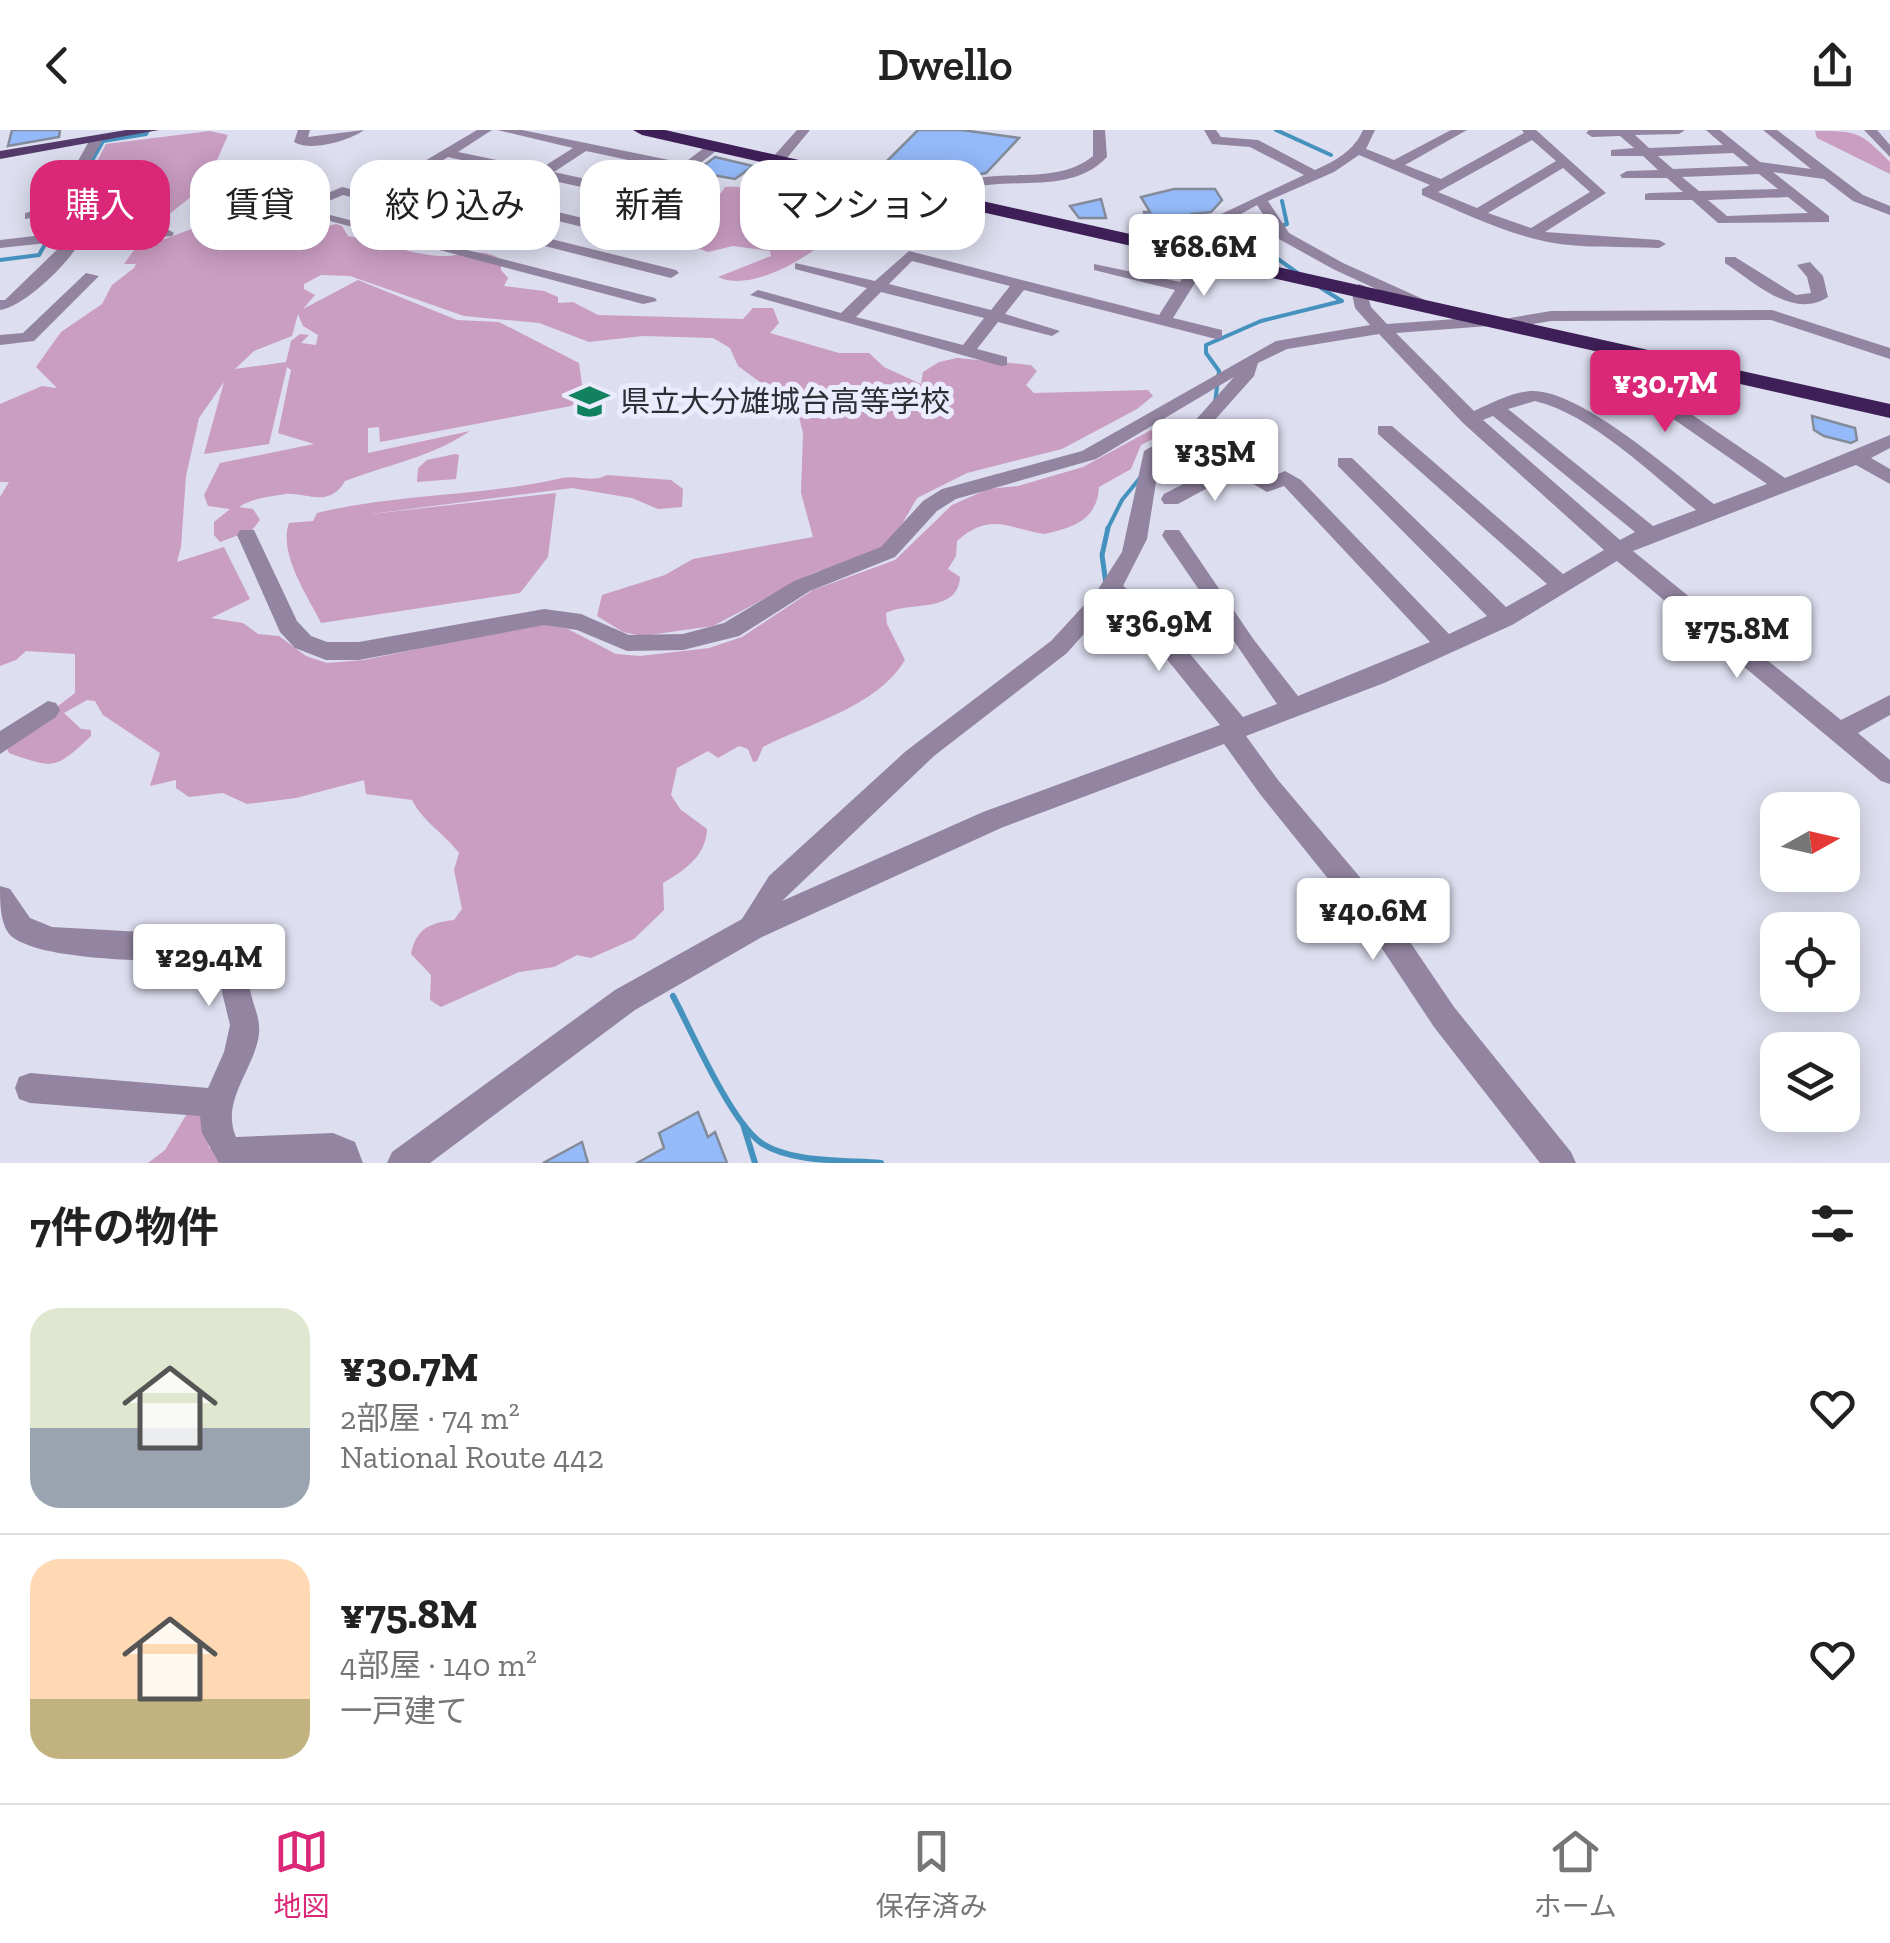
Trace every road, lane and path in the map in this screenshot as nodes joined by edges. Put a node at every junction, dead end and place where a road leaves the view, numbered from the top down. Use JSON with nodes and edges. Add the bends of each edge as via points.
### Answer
{"nodes":[{"id":1,"x":304,"y":130,"type":"edge"},
{"id":2,"x":358,"y":130,"type":"edge"},
{"id":3,"x":486,"y":130,"type":"edge"},
{"id":4,"x":503,"y":130,"type":"edge"},
{"id":5,"x":642,"y":130,"type":"edge"},
{"id":6,"x":804,"y":130,"type":"edge"},
{"id":7,"x":1210,"y":130,"type":"edge"},
{"id":8,"x":1461,"y":130,"type":"edge"},
{"id":9,"x":1680,"y":130,"type":"edge"},
{"id":10,"x":1712,"y":130,"type":"edge"},
{"id":11,"x":1769,"y":130,"type":"edge"},
{"id":12,"x":1870,"y":130,"type":"edge"},
{"id":13,"x":145,"y":131,"type":"edge"},
{"id":14,"x":1622,"y":131,"type":"edge"},
{"id":15,"x":1105,"y":132,"type":"edge"},
{"id":16,"x":1373,"y":132,"type":"edge"},
{"id":17,"x":1531,"y":132,"type":"edge"},
{"id":18,"x":1592,"y":133,"type":"dead end"},
{"id":19,"x":95,"y":136,"type":"edge"},
{"id":20,"x":584,"y":147,"type":"junction"},
{"id":21,"x":713,"y":148,"type":"junction"},
{"id":22,"x":1735,"y":149,"type":"junction"},
{"id":23,"x":1357,"y":150,"type":"junction"},
{"id":24,"x":1646,"y":152,"type":"junction"},
{"id":25,"x":1890,"y":152,"type":"edge"},
{"id":26,"x":447,"y":153,"type":"junction"},
{"id":27,"x":1616,"y":153,"type":"dead end"},
{"id":28,"x":0,"y":155,"type":"edge"},
{"id":29,"x":83,"y":160,"type":"edge"},
{"id":30,"x":435,"y":160,"type":"edge"},
{"id":31,"x":479,"y":160,"type":"edge"},
{"id":32,"x":647,"y":160,"type":"edge"},
{"id":33,"x":697,"y":160,"type":"edge"},
{"id":34,"x":772,"y":160,"type":"edge"},
{"id":35,"x":778,"y":160,"type":"edge"},
{"id":36,"x":1564,"y":162,"type":"junction"},
{"id":37,"x":560,"y":163,"type":"edge"},
{"id":38,"x":1394,"y":164,"type":"junction"},
{"id":39,"x":1759,"y":167,"type":"junction"},
{"id":40,"x":1670,"y":173,"type":"junction"},
{"id":41,"x":1314,"y":175,"type":"junction"},
{"id":42,"x":1627,"y":175,"type":"dead end"},
{"id":43,"x":1829,"y":175,"type":"junction"},
{"id":44,"x":985,"y":183,"type":"edge"},
{"id":45,"x":1441,"y":184,"type":"junction"},
{"id":46,"x":1791,"y":193,"type":"junction"},
{"id":47,"x":1695,"y":196,"type":"junction"},
{"id":48,"x":1650,"y":198,"type":"dead end"},
{"id":49,"x":1261,"y":200,"type":"junction"},
{"id":50,"x":985,"y":205,"type":"edge"},
{"id":51,"x":350,"y":209,"type":"edge"},
{"id":52,"x":1890,"y":210,"type":"edge"},
{"id":53,"x":1477,"y":214,"type":"junction"},
{"id":54,"x":350,"y":222,"type":"edge"},
{"id":55,"x":1533,"y":233,"type":"junction"},
{"id":56,"x":30,"y":239,"type":"edge"},
{"id":57,"x":0,"y":244,"type":"edge"},
{"id":58,"x":1658,"y":244,"type":"dead end"},
{"id":59,"x":560,"y":245,"type":"edge"},
{"id":60,"x":68,"y":250,"type":"edge"},
{"id":61,"x":457,"y":250,"type":"edge"},
{"id":62,"x":578,"y":250,"type":"junction"},
{"id":63,"x":1202,"y":254,"type":"junction"},
{"id":64,"x":1730,"y":260,"type":"dead end"},
{"id":65,"x":1805,"y":265,"type":"dead end"},
{"id":66,"x":800,"y":266,"type":"dead end"},
{"id":67,"x":1099,"y":267,"type":"dead end"},
{"id":68,"x":671,"y":273,"type":"dead end"},
{"id":69,"x":546,"y":274,"type":"junction"},
{"id":70,"x":91,"y":276,"type":"dead end"},
{"id":71,"x":1020,"y":284,"type":"junction"},
{"id":72,"x":878,"y":286,"type":"junction"},
{"id":73,"x":1184,"y":288,"type":"junction"},
{"id":74,"x":1359,"y":289,"type":"junction"},
{"id":75,"x":758,"y":296,"type":"dead end"},
{"id":76,"x":649,"y":300,"type":"dead end"},
{"id":77,"x":1792,"y":300,"type":"junction"},
{"id":78,"x":1419,"y":303,"type":"junction"},
{"id":79,"x":0,"y":305,"type":"edge"},
{"id":80,"x":994,"y":316,"type":"junction"},
{"id":81,"x":845,"y":318,"type":"junction"},
{"id":82,"x":1783,"y":318,"type":"junction"},
{"id":83,"x":1164,"y":320,"type":"junction"},
{"id":84,"x":1503,"y":322,"type":"junction"},
{"id":85,"x":1382,"y":329,"type":"junction"},
{"id":86,"x":1052,"y":332,"type":"dead end"},
{"id":87,"x":1216,"y":334,"type":"dead end"},
{"id":88,"x":0,"y":340,"type":"edge"},
{"id":89,"x":1614,"y":348,"type":"junction"},
{"id":90,"x":967,"y":351,"type":"junction"},
{"id":91,"x":1890,"y":354,"type":"edge"},
{"id":92,"x":1001,"y":361,"type":"dead end"},
{"id":93,"x":1245,"y":362,"type":"junction"},
{"id":94,"x":1496,"y":409,"type":"junction"},
{"id":95,"x":1890,"y":411,"type":"edge"},
{"id":96,"x":1469,"y":420,"type":"junction"},
{"id":97,"x":1386,"y":430,"type":"dead end"},
{"id":98,"x":1890,"y":441,"type":"edge"},
{"id":99,"x":1209,"y":447,"type":"dead end"},
{"id":100,"x":1857,"y":458,"type":"junction"},
{"id":101,"x":1345,"y":462,"type":"dead end"},
{"id":102,"x":1236,"y":465,"type":"junction"},
{"id":103,"x":1890,"y":478,"type":"edge"},
{"id":104,"x":1782,"y":485,"type":"junction"},
{"id":105,"x":1171,"y":499,"type":"dead end"},
{"id":106,"x":1710,"y":511,"type":"junction"},
{"id":107,"x":1650,"y":534,"type":"junction"},
{"id":108,"x":246,"y":535,"type":"dead end"},
{"id":109,"x":1172,"y":535,"type":"dead end"},
{"id":110,"x":1618,"y":548,"type":"junction"},
{"id":111,"x":1561,"y":584,"type":"junction"},
{"id":112,"x":1110,"y":588,"type":"junction"},
{"id":113,"x":1504,"y":619,"type":"junction"},
{"id":114,"x":1446,"y":645,"type":"junction"},
{"id":115,"x":1890,"y":704,"type":"edge"},
{"id":116,"x":1293,"y":708,"type":"junction"},
{"id":117,"x":48,"y":710,"type":"dead end"},
{"id":118,"x":1233,"y":730,"type":"junction"},
{"id":119,"x":1839,"y":732,"type":"junction"},
{"id":120,"x":0,"y":744,"type":"edge"},
{"id":121,"x":1890,"y":774,"type":"edge"},
{"id":122,"x":0,"y":898,"type":"edge"},
{"id":123,"x":752,"y":928,"type":"junction"},
{"id":124,"x":30,"y":1088,"type":"dead end"},
{"id":125,"x":216,"y":1107,"type":"junction"},
{"id":126,"x":346,"y":1163,"type":"edge"},
{"id":127,"x":403,"y":1163,"type":"edge"},
{"id":128,"x":1560,"y":1163,"type":"edge"}],
"edges":[{"from":1,"to":2,"type":"street","via":[[300,142]]},
{"from":3,"to":26,"type":"street"},
{"from":4,"to":20,"type":"street"},
{"from":5,"to":21,"type":"highway"},
{"from":6,"to":35,"type":"street"},
{"from":7,"to":41,"type":"street","via":[[1217,141],[1252,142]]},
{"from":8,"to":38,"type":"street"},
{"from":9,"to":14,"type":"street"},
{"from":10,"to":22,"type":"street"},
{"from":11,"to":43,"type":"street"},
{"from":12,"to":25,"type":"street"},
{"from":13,"to":19,"type":"main road"},
{"from":14,"to":18,"type":"street"},
{"from":14,"to":24,"type":"street"},
{"from":15,"to":44,"type":"street","via":[[1100,157],[1084,169]]},
{"from":16,"to":23,"type":"street"},
{"from":17,"to":36,"type":"street"},
{"from":17,"to":45,"type":"street"},
{"from":19,"to":28,"type":"main road"},
{"from":19,"to":29,"type":"street"},
{"from":20,"to":32,"type":"street"},
{"from":20,"to":37,"type":"street"},
{"from":21,"to":33,"type":"street"},
{"from":21,"to":34,"type":"highway"},
{"from":22,"to":24,"type":"street"},
{"from":22,"to":39,"type":"street"},
{"from":23,"to":38,"type":"street"},
{"from":23,"to":41,"type":"street"},
{"from":24,"to":27,"type":"street"},
{"from":24,"to":40,"type":"street"},
{"from":26,"to":30,"type":"street"},
{"from":26,"to":31,"type":"street"},
{"from":36,"to":53,"type":"street"},
{"from":36,"to":55,"type":"street","via":[[1599,193]]},
{"from":38,"to":45,"type":"street"},
{"from":39,"to":40,"type":"street"},
{"from":39,"to":43,"type":"street"},
{"from":39,"to":46,"type":"street"},
{"from":40,"to":42,"type":"street"},
{"from":40,"to":47,"type":"street"},
{"from":41,"to":49,"type":"street"},
{"from":43,"to":52,"type":"street","via":[[1856,197]]},
{"from":45,"to":53,"type":"street","via":[[1427,192]]},
{"from":46,"to":47,"type":"street"},
{"from":46,"to":47,"type":"street","via":[[1824,219],[1723,220]]},
{"from":47,"to":48,"type":"street"},
{"from":49,"to":63,"type":"street","via":[[1222,220]]},
{"from":49,"to":78,"type":"street","via":[[1284,236]]},
{"from":50,"to":63,"type":"highway"},
{"from":51,"to":54,"type":"street","via":[[335,218]]},
{"from":53,"to":55,"type":"street"},
{"from":55,"to":58,"type":"street","via":[[1567,242]]},
{"from":56,"to":57,"type":"street"},
{"from":59,"to":62,"type":"street"},
{"from":60,"to":79,"type":"street","via":[[10,304]]},
{"from":61,"to":69,"type":"street"},
{"from":62,"to":68,"type":"street"},
{"from":62,"to":69,"type":"street"},
{"from":63,"to":73,"type":"street"},
{"from":63,"to":74,"type":"highway"},
{"from":64,"to":77,"type":"street"},
{"from":65,"to":77,"type":"street","via":[[1820,297]]},
{"from":66,"to":72,"type":"street"},
{"from":67,"to":73,"type":"street"},
{"from":69,"to":76,"type":"street"},
{"from":70,"to":88,"type":"street","via":[[28,337]]},
{"from":71,"to":72,"type":"street","via":[[909,256]]},
{"from":71,"to":80,"type":"street"},
{"from":71,"to":83,"type":"street"},
{"from":72,"to":80,"type":"street"},
{"from":72,"to":81,"type":"street"},
{"from":73,"to":83,"type":"street"},
{"from":74,"to":78,"type":"highway"},
{"from":74,"to":85,"type":"street","via":[[1361,304]]},
{"from":75,"to":81,"type":"street"},
{"from":77,"to":82,"type":"street"},
{"from":78,"to":84,"type":"highway"},
{"from":80,"to":86,"type":"street"},
{"from":80,"to":90,"type":"street"},
{"from":81,"to":90,"type":"street"},
{"from":82,"to":84,"type":"street","via":[[1556,316]]},
{"from":82,"to":91,"type":"street"},
{"from":83,"to":87,"type":"street"},
{"from":84,"to":85,"type":"street"},
{"from":84,"to":89,"type":"highway"},
{"from":85,"to":93,"type":"street","via":[[1282,345]]},
{"from":85,"to":96,"type":"street"},
{"from":89,"to":95,"type":"highway"},
{"from":89,"to":104,"type":"street","via":[[1613,368]]},
{"from":90,"to":92,"type":"street"},
{"from":93,"to":108,"type":"street","via":[[1088,455],[949,494],[888,552],[802,586],[742,624],[703,638],[626,643],[581,622],[544,617],[359,651],[326,651],[302,642],[288,626]]},
{"from":93,"to":112,"type":"street","via":[[1248,372],[1204,423],[1151,455],[1140,537]]},
{"from":94,"to":96,"type":"street"},
{"from":94,"to":106,"type":"street","via":[[1528,397],[1554,401]]},
{"from":94,"to":107,"type":"street"},
{"from":96,"to":110,"type":"street"},
{"from":97,"to":111,"type":"street"},
{"from":98,"to":100,"type":"street"},
{"from":99,"to":102,"type":"street"},
{"from":100,"to":103,"type":"street"},
{"from":100,"to":104,"type":"street"},
{"from":101,"to":113,"type":"street"},
{"from":102,"to":105,"type":"street"},
{"from":102,"to":114,"type":"street","via":[[1267,486],[1285,478],[1294,484]]},
{"from":104,"to":106,"type":"street"},
{"from":106,"to":107,"type":"street"},
{"from":107,"to":110,"type":"street"},
{"from":109,"to":116,"type":"street"},
{"from":110,"to":111,"type":"street"},
{"from":110,"to":119,"type":"street"},
{"from":111,"to":113,"type":"street"},
{"from":112,"to":118,"type":"street","via":[[1140,610]]},
{"from":112,"to":123,"type":"street","via":[[1039,667],[922,750],[770,892]]},
{"from":113,"to":114,"type":"street"},
{"from":114,"to":116,"type":"street"},
{"from":115,"to":119,"type":"street"},
{"from":116,"to":118,"type":"street"},
{"from":117,"to":120,"type":"street"},
{"from":118,"to":123,"type":"street","via":[[992,820]]},
{"from":118,"to":128,"type":"street","via":[[1269,787]]},
{"from":119,"to":121,"type":"street"},
{"from":122,"to":125,"type":"street","via":[[20,927],[42,938],[236,953],[236,994],[246,1026]]},
{"from":123,"to":127,"type":"street","via":[[625,1000]]},
{"from":124,"to":125,"type":"street"},
{"from":125,"to":126,"type":"street","via":[[218,1137],[232,1153],[333,1149],[344,1153]]}]}
